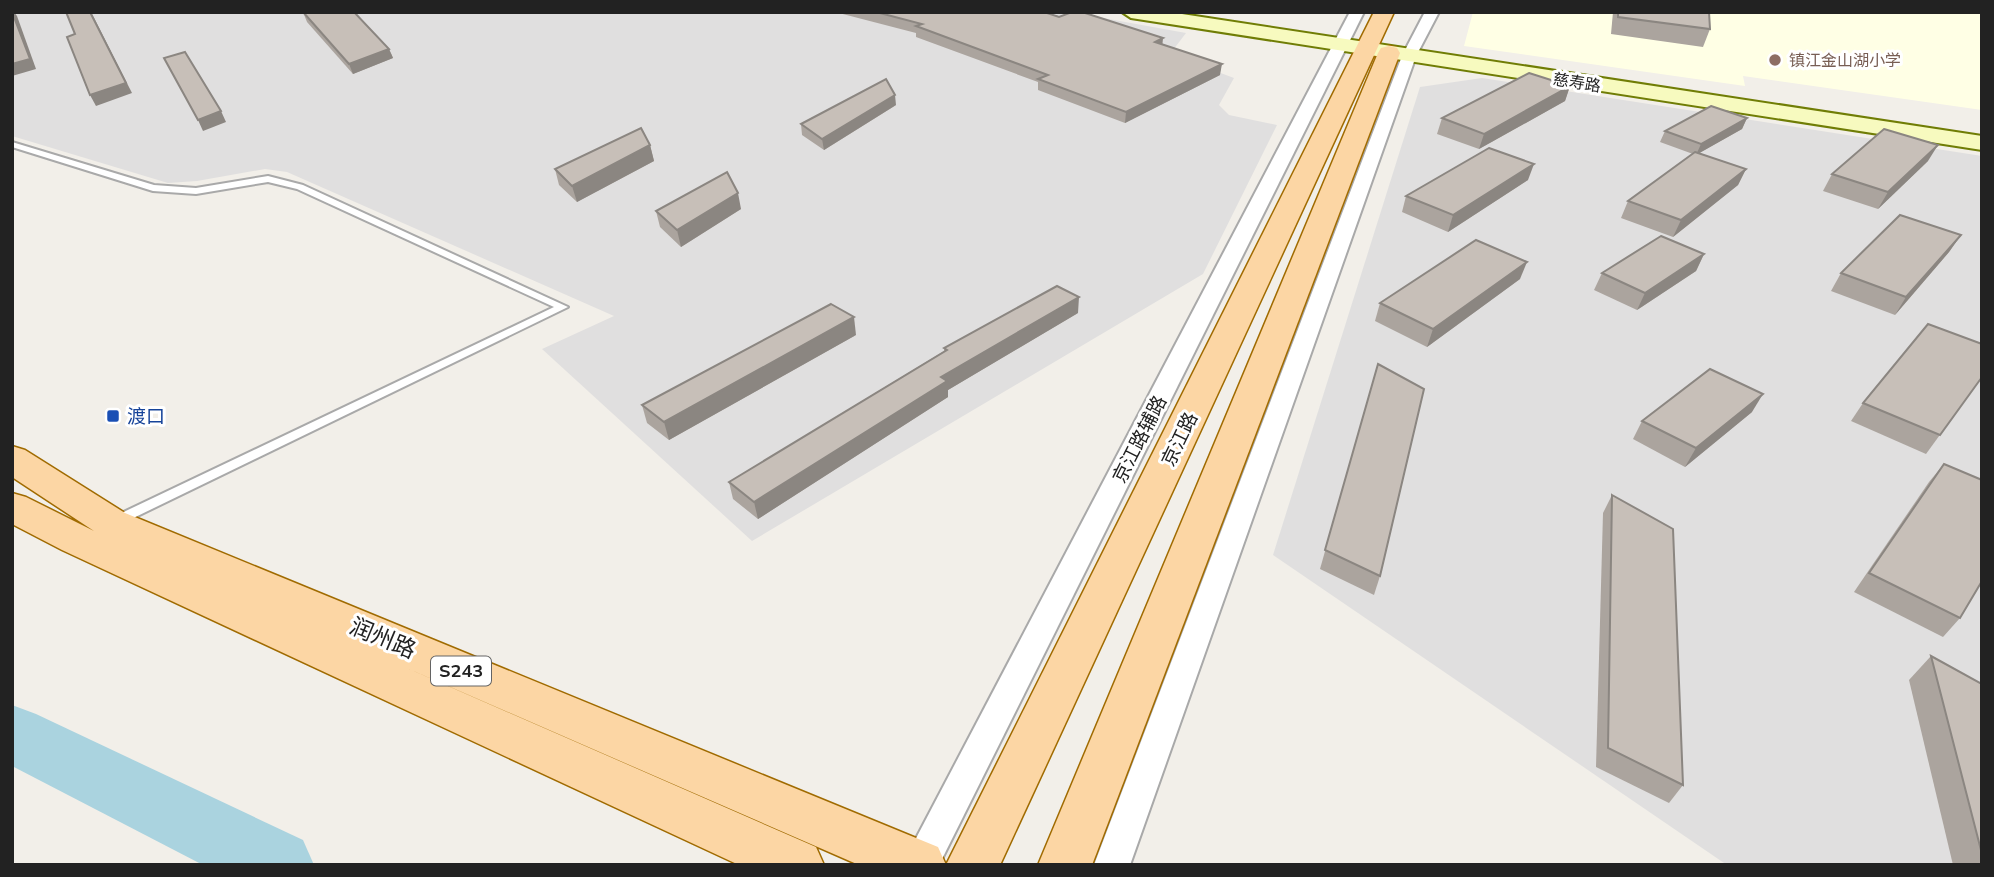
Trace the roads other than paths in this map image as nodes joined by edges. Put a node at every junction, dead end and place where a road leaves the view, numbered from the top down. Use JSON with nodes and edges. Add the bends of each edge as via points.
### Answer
{"nodes":[{"id":1,"x":1131,"y":12,"type":"edge"},
{"id":2,"x":1179,"y":12,"type":"edge"},
{"id":3,"x":1432,"y":12,"type":"edge"},
{"id":4,"x":1379,"y":38,"type":"edge"},
{"id":5,"x":1982,"y":135,"type":"edge"},
{"id":6,"x":1982,"y":143,"type":"edge"},
{"id":7,"x":12,"y":144,"type":"edge"},
{"id":8,"x":12,"y":460,"type":"edge"},
{"id":9,"x":12,"y":507,"type":"edge"},
{"id":10,"x":94,"y":531,"type":"junction"},
{"id":11,"x":797,"y":865,"type":"edge"},
{"id":12,"x":920,"y":865,"type":"edge"},
{"id":13,"x":973,"y":865,"type":"edge"},
{"id":14,"x":1065,"y":865,"type":"edge"},
{"id":15,"x":1112,"y":865,"type":"edge"}],
"edges":[{"from":1,"to":4,"type":"street","name":"慈寿路"},
{"from":2,"to":4,"type":"street","name":"慈寿路"},
{"from":3,"to":4,"type":"street","name":"京江路辅路"},
{"from":4,"to":5,"type":"street","name":"慈寿路"},
{"from":4,"to":6,"type":"street","name":"慈寿路"},
{"from":4,"to":12,"type":"street","name":"京江路辅路"},
{"from":4,"to":13,"type":"main road","name":"京江路"},
{"from":4,"to":14,"type":"main road"},
{"from":4,"to":15,"type":"street","name":"京江路辅路"},
{"from":7,"to":10,"type":"lane","via":[[153,188],[196,191],[268,179],[300,187],[563,307]]},
{"from":8,"to":10,"type":"main road","name":"润州路","number":"S243"},
{"from":9,"to":10,"type":"main road","name":"润州路","number":"S243"},
{"from":10,"to":11,"type":"main road","name":"润州路","number":"S243"},
{"from":10,"to":12,"type":"main road","name":"润州路","number":"S243"}]}
